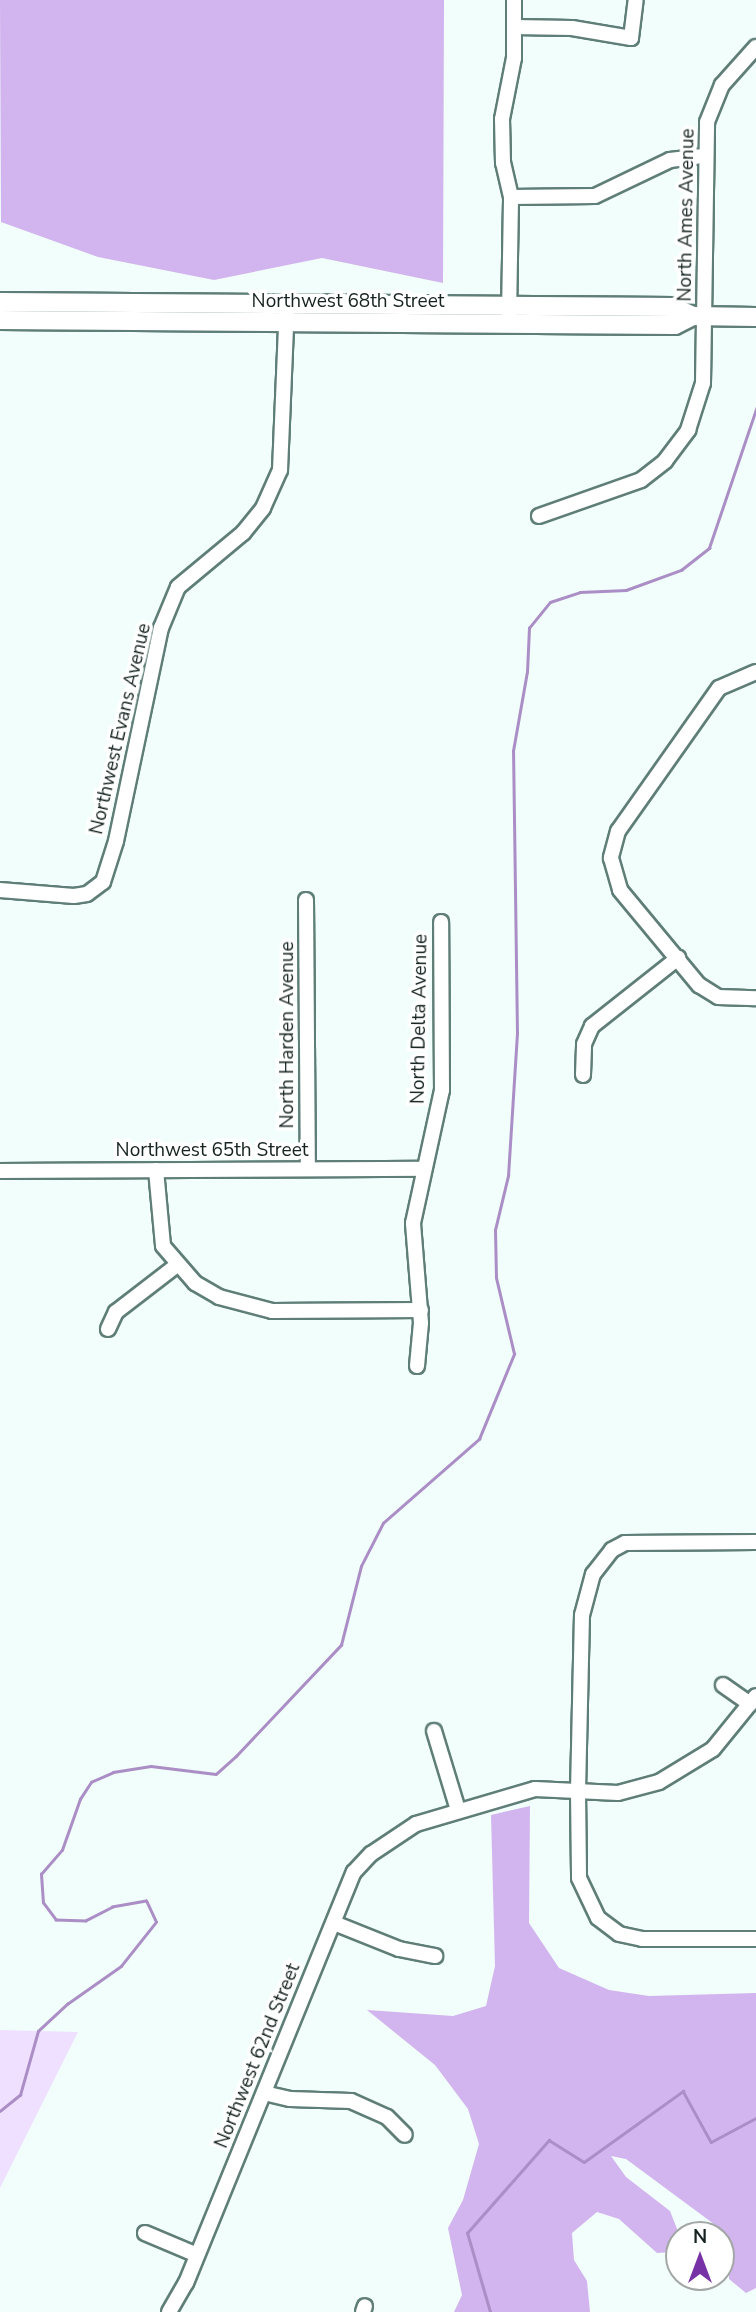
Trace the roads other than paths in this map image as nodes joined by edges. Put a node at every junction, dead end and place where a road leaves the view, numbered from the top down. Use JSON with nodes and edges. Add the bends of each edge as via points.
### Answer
{"nodes":[{"id":1,"x":514,"y":0,"type":"edge"},
{"id":2,"x":636,"y":0,"type":"edge"},
{"id":3,"x":514,"y":27,"type":"junction"},
{"id":4,"x":756,"y":47,"type":"edge"},
{"id":5,"x":704,"y":156,"type":"junction"},
{"id":6,"x":511,"y":197,"type":"junction"},
{"id":7,"x":0,"y":302,"type":"edge"},
{"id":8,"x":287,"y":303,"type":"junction"},
{"id":9,"x":509,"y":314,"type":"junction"},
{"id":10,"x":698,"y":316,"type":"junction"},
{"id":11,"x":756,"y":317,"type":"edge"},
{"id":12,"x":0,"y":320,"type":"edge"},
{"id":13,"x":287,"y":323,"type":"junction"},
{"id":14,"x":539,"y":516,"type":"dead end"},
{"id":15,"x":756,"y":672,"type":"edge"},
{"id":16,"x":0,"y":890,"type":"edge"},
{"id":17,"x":306,"y":900,"type":"dead end"},
{"id":18,"x":441,"y":922,"type":"dead end"},
{"id":19,"x":678,"y":958,"type":"junction"},
{"id":20,"x":756,"y":999,"type":"edge"},
{"id":21,"x":583,"y":1075,"type":"dead end"},
{"id":22,"x":308,"y":1169,"type":"junction"},
{"id":23,"x":424,"y":1169,"type":"junction"},
{"id":24,"x":156,"y":1170,"type":"junction"},
{"id":25,"x":0,"y":1171,"type":"edge"},
{"id":26,"x":177,"y":1265,"type":"junction"},
{"id":27,"x":421,"y":1310,"type":"junction"},
{"id":28,"x":107,"y":1329,"type":"dead end"},
{"id":29,"x":417,"y":1366,"type":"dead end"},
{"id":30,"x":756,"y":1542,"type":"edge"},
{"id":31,"x":723,"y":1685,"type":"dead end"},
{"id":32,"x":753,"y":1700,"type":"edge"},
{"id":33,"x":434,"y":1731,"type":"dead end"},
{"id":34,"x":578,"y":1792,"type":"junction"},
{"id":35,"x":458,"y":1810,"type":"junction"},
{"id":36,"x":334,"y":1923,"type":"junction"},
{"id":37,"x":756,"y":1939,"type":"edge"},
{"id":38,"x":435,"y":1956,"type":"dead end"},
{"id":39,"x":264,"y":2094,"type":"junction"},
{"id":40,"x":405,"y":2135,"type":"dead end"},
{"id":41,"x":145,"y":2233,"type":"dead end"},
{"id":42,"x":197,"y":2255,"type":"junction"},
{"id":43,"x":169,"y":2312,"type":"edge"}],
"edges":[{"from":1,"to":3,"type":"street"},
{"from":2,"to":3,"type":"street","via":[[631,38]]},
{"from":3,"to":6,"type":"street","via":[[502,129]]},
{"from":4,"to":5,"type":"street","name":"North Ames Avenue","via":[[722,85],[707,122]]},
{"from":5,"to":6,"type":"street","via":[[670,160],[595,196]]},
{"from":5,"to":10,"type":"street","name":"North Ames Avenue"},
{"from":6,"to":9,"type":"street"},
{"from":7,"to":8,"type":"main road","name":"Northwest 68th Street"},
{"from":8,"to":9,"type":"main road","name":"Northwest 68th Street"},
{"from":8,"to":13,"type":"street","name":"Northwest Evans Avenue"},
{"from":9,"to":10,"type":"main road","name":"Northwest 68th Street","via":[[675,325]]},
{"from":9,"to":13,"type":"main road","name":"Northwest 68th Street"},
{"from":10,"to":11,"type":"main road","name":"Northwest 68th Street"},
{"from":10,"to":14,"type":"street","name":"North Ames Avenue","via":[[700,399],[673,453],[654,472],[628,487]]},
{"from":12,"to":13,"type":"main road","name":"Northwest 68th Street"},
{"from":13,"to":16,"type":"street","name":"Northwest Evans Avenue","via":[[280,470],[263,508],[243,533],[178,587],[161,628],[116,841],[96,889],[74,896]]},
{"from":15,"to":19,"type":"street","via":[[719,688],[613,844],[613,870],[620,890]]},
{"from":17,"to":22,"type":"street","name":"North Harden Avenue"},
{"from":18,"to":23,"type":"street","name":"North Delta Avenue","via":[[442,1090]]},
{"from":19,"to":20,"type":"street","via":[[699,985],[718,997]]},
{"from":19,"to":21,"type":"street","via":[[592,1026],[584,1044]]},
{"from":22,"to":23,"type":"street","name":"Northwest 65th Street"},
{"from":22,"to":24,"type":"street","name":"Northwest 65th Street"},
{"from":23,"to":27,"type":"street","name":"North Delta Avenue","via":[[413,1223]]},
{"from":24,"to":25,"type":"street","name":"Northwest 65th Street"},
{"from":24,"to":26,"type":"street","via":[[163,1246]]},
{"from":26,"to":27,"type":"street","via":[[219,1297],[258,1310]]},
{"from":26,"to":28,"type":"street","via":[[116,1312]]},
{"from":27,"to":29,"type":"street","name":"North Delta Avenue"},
{"from":30,"to":34,"type":"street","via":[[625,1543],[612,1550],[593,1574],[582,1615]]},
{"from":31,"to":32,"type":"street"},
{"from":32,"to":34,"type":"street","via":[[724,1739],[678,1773],[618,1793]]},
{"from":33,"to":35,"type":"street"},
{"from":34,"to":35,"type":"street","via":[[535,1789]]},
{"from":34,"to":37,"type":"street","via":[[579,1878],[598,1918],[619,1934],[642,1939]]},
{"from":35,"to":36,"type":"street","name":"Northwest 62nd Street","via":[[391,1838],[354,1872]]},
{"from":36,"to":38,"type":"street","via":[[399,1949]]},
{"from":36,"to":39,"type":"street","name":"Northwest 62nd Street"},
{"from":39,"to":40,"type":"street","via":[[351,2101],[387,2118]]},
{"from":39,"to":42,"type":"street","name":"Northwest 62nd Street"},
{"from":41,"to":42,"type":"street"},
{"from":42,"to":43,"type":"street","name":"Northwest 62nd Street"}]}
